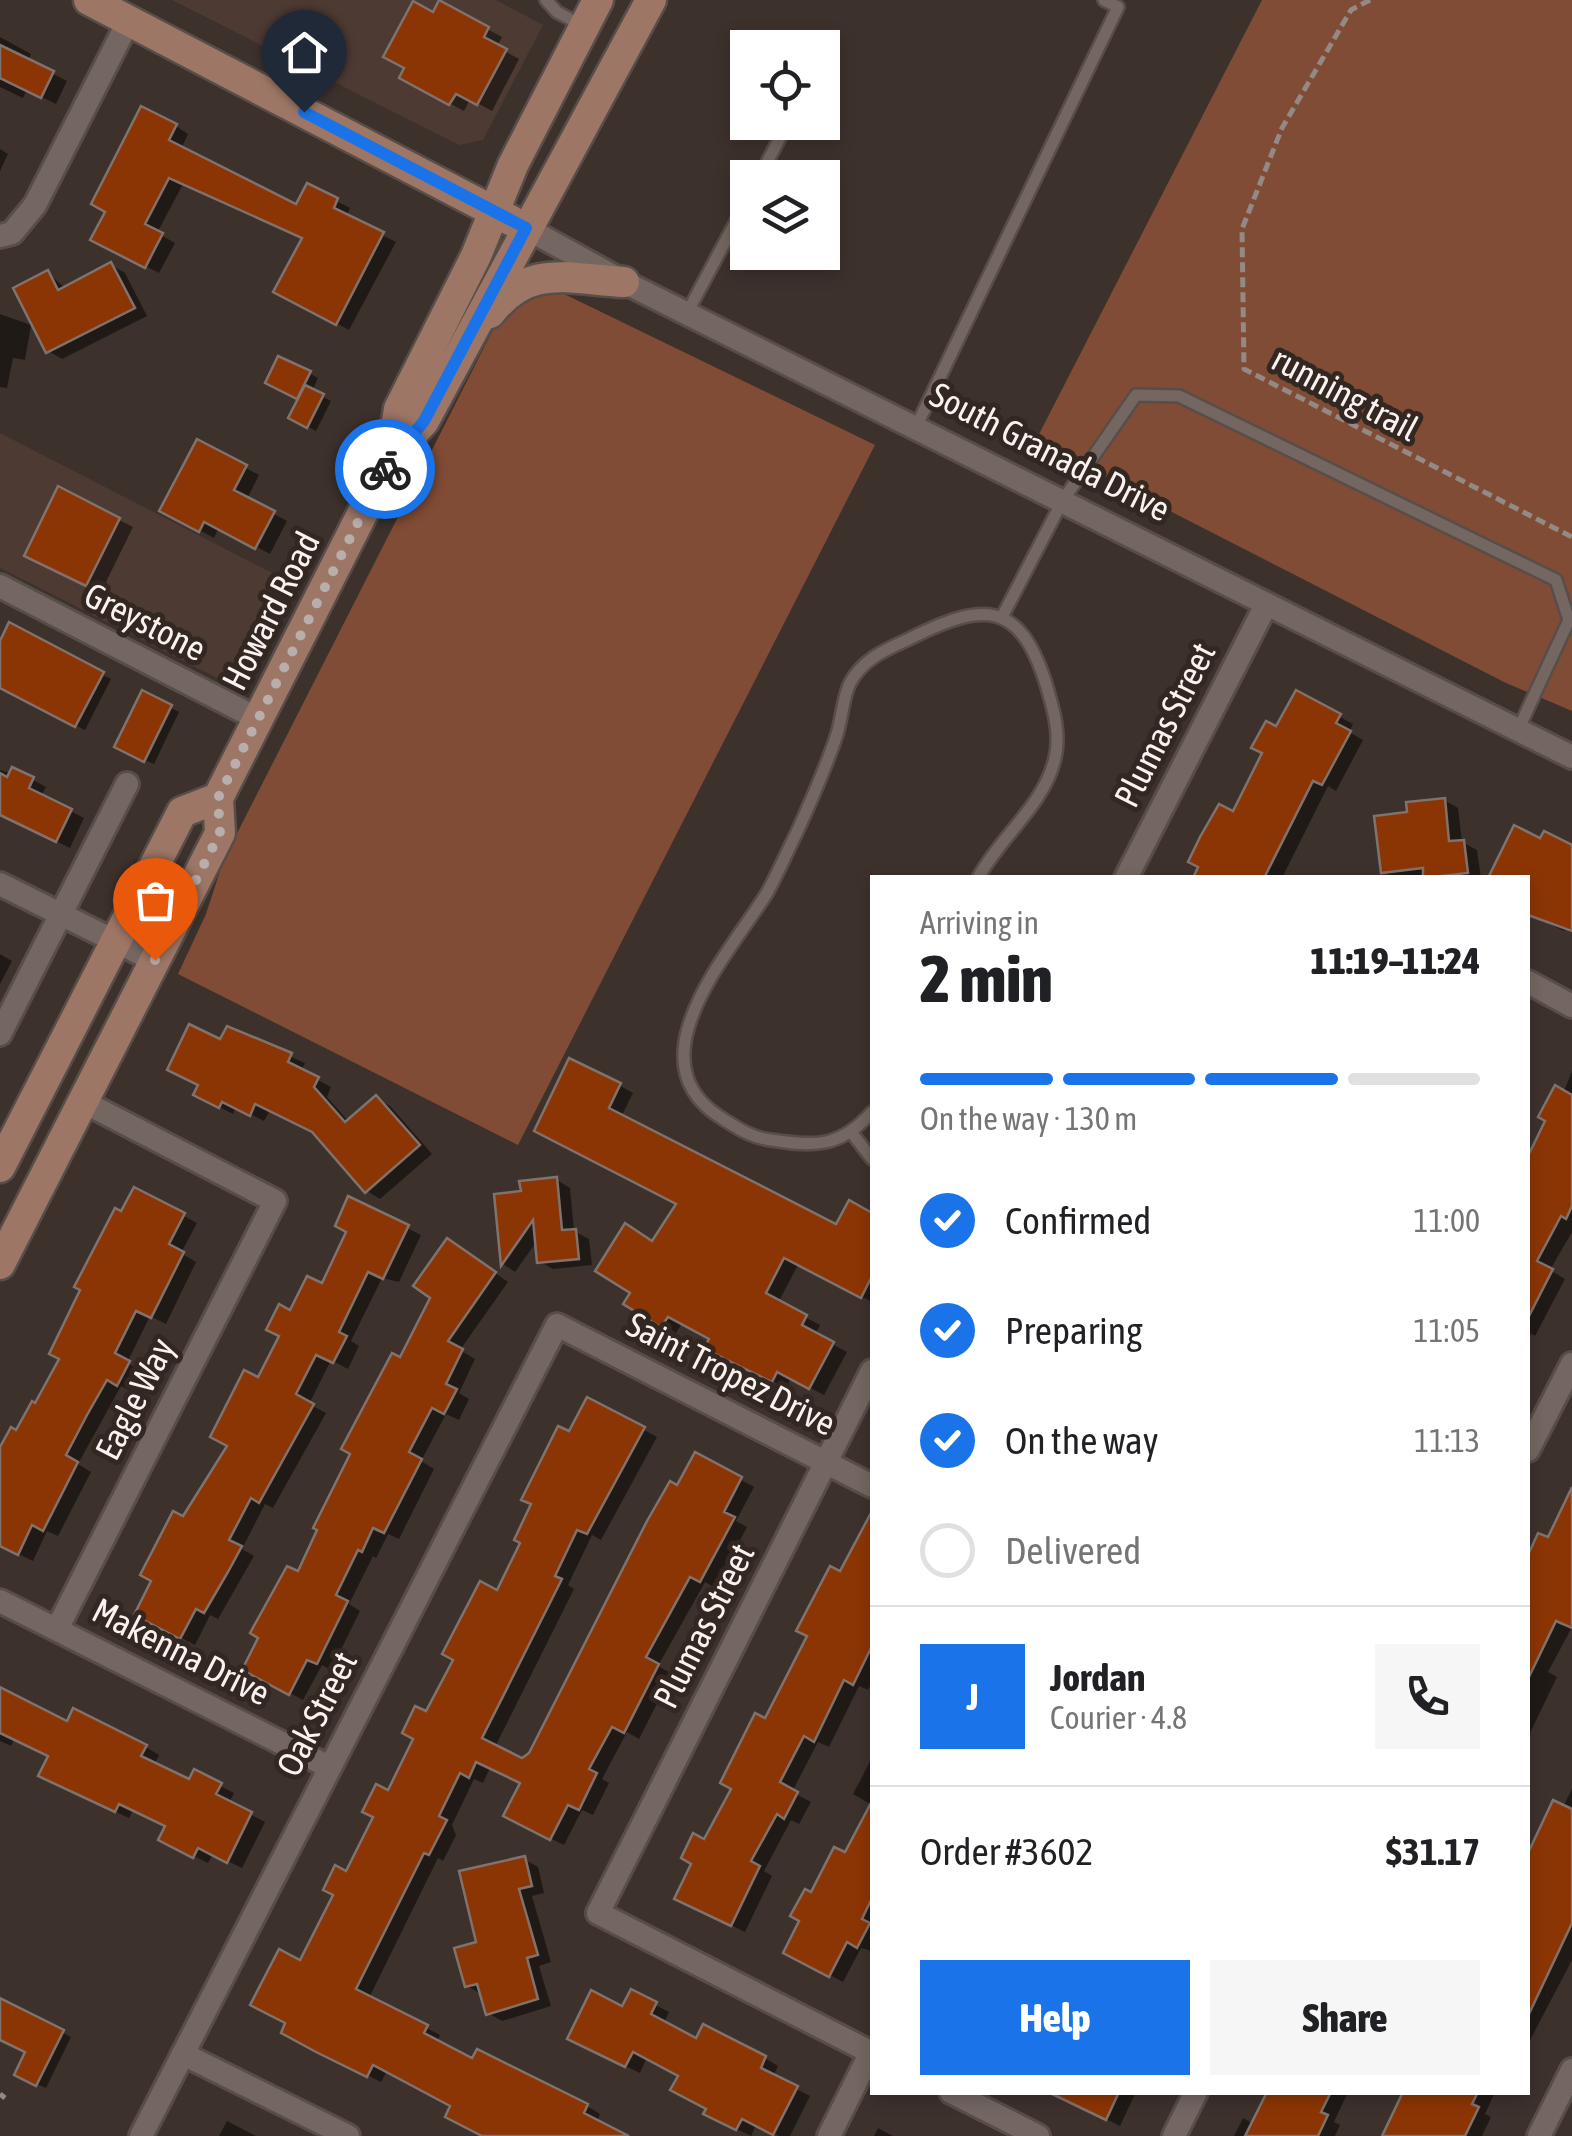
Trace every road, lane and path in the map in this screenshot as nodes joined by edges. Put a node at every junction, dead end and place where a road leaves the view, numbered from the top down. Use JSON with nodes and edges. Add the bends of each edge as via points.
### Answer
{"nodes":[{"id":1,"x":90,"y":0,"type":"edge"},
{"id":2,"x":546,"y":0,"type":"edge"},
{"id":3,"x":651,"y":0,"type":"edge"},
{"id":4,"x":1104,"y":0,"type":"edge"},
{"id":5,"x":1370,"y":0,"type":"edge"},
{"id":6,"x":591,"y":13,"type":"edge"},
{"id":7,"x":128,"y":20,"type":"junction"},
{"id":8,"x":495,"y":212,"type":"junction"},
{"id":9,"x":526,"y":228,"type":"junction"},
{"id":10,"x":730,"y":233,"type":"edge"},
{"id":11,"x":0,"y":236,"type":"edge"},
{"id":12,"x":624,"y":282,"type":"junction"},
{"id":13,"x":688,"y":313,"type":"junction"},
{"id":14,"x":460,"y":350,"type":"junction"},
{"id":15,"x":916,"y":427,"type":"junction"},
{"id":16,"x":391,"y":457,"type":"junction"},
{"id":17,"x":1063,"y":500,"type":"junction"},
{"id":18,"x":1572,"y":537,"type":"edge"},
{"id":19,"x":0,"y":586,"type":"edge"},
{"id":20,"x":1266,"y":604,"type":"junction"},
{"id":21,"x":1002,"y":617,"type":"junction"},
{"id":22,"x":258,"y":720,"type":"junction"},
{"id":23,"x":1518,"y":730,"type":"junction"},
{"id":24,"x":1572,"y":757,"type":"edge"},
{"id":25,"x":127,"y":784,"type":"dead end"},
{"id":26,"x":218,"y":798,"type":"junction"},
{"id":27,"x":980,"y":875,"type":"edge"},
{"id":28,"x":1128,"y":875,"type":"edge"},
{"id":29,"x":0,"y":884,"type":"edge"},
{"id":30,"x":60,"y":915,"type":"junction"},
{"id":31,"x":117,"y":942,"type":"junction"},
{"id":32,"x":155,"y":960,"type":"junction"},
{"id":33,"x":1530,"y":983,"type":"edge"},
{"id":34,"x":1572,"y":1006,"type":"edge"},
{"id":35,"x":0,"y":1034,"type":"edge"},
{"id":36,"x":82,"y":1102,"type":"junction"},
{"id":37,"x":870,"y":1114,"type":"edge"},
{"id":38,"x":852,"y":1134,"type":"junction"},
{"id":39,"x":870,"y":1156,"type":"edge"},
{"id":40,"x":0,"y":1167,"type":"edge"},
{"id":41,"x":0,"y":1264,"type":"edge"},
{"id":42,"x":557,"y":1324,"type":"joint"},
{"id":43,"x":1572,"y":1364,"type":"edge"},
{"id":44,"x":870,"y":1375,"type":"edge"},
{"id":45,"x":1530,"y":1446,"type":"edge"},
{"id":46,"x":826,"y":1462,"type":"junction"},
{"id":47,"x":870,"y":1485,"type":"edge"},
{"id":48,"x":0,"y":1601,"type":"edge"},
{"id":49,"x":58,"y":1629,"type":"junction"},
{"id":50,"x":329,"y":1768,"type":"junction"},
{"id":51,"x":870,"y":2050,"type":"edge"},
{"id":52,"x":183,"y":2054,"type":"junction"},
{"id":53,"x":870,"y":2055,"type":"edge"},
{"id":54,"x":1572,"y":2070,"type":"edge"},
{"id":55,"x":958,"y":2095,"type":"edge"},
{"id":56,"x":1194,"y":2095,"type":"edge"},
{"id":57,"x":142,"y":2136,"type":"edge"},
{"id":58,"x":348,"y":2136,"type":"edge"},
{"id":59,"x":829,"y":2136,"type":"edge"},
{"id":60,"x":1038,"y":2136,"type":"edge"},
{"id":61,"x":1174,"y":2136,"type":"edge"},
{"id":62,"x":1539,"y":2136,"type":"edge"}],
"edges":[{"from":1,"to":7,"type":"main road","name":"South Granada Drive"},
{"from":2,"to":6,"type":"lane","via":[[557,12]]},
{"from":3,"to":9,"type":"main road","name":"Howard Road"},
{"from":4,"to":15,"type":"lane","via":[[1118,8]]},
{"from":5,"to":18,"type":"path","name":"running trail","via":[[1351,10],[1282,128],[1242,230],[1244,369]]},
{"from":6,"to":8,"type":"main road","name":"Howard Road"},
{"from":7,"to":8,"type":"main road","name":"South Granada Drive"},
{"from":7,"to":11,"type":"street","via":[[34,205],[12,234]]},
{"from":8,"to":9,"type":"main road","name":"South Granada Drive"},
{"from":8,"to":16,"type":"main road","name":"Howard Road","via":[[399,408]]},
{"from":9,"to":12,"type":"street","name":"South Granada Drive"},
{"from":9,"to":14,"type":"main road","name":"Howard Road"},
{"from":10,"to":13,"type":"lane"},
{"from":12,"to":13,"type":"street","name":"South Granada Drive"},
{"from":12,"to":14,"type":"main road","via":[[545,276],[522,281]]},
{"from":13,"to":15,"type":"street","name":"South Granada Drive"},
{"from":14,"to":16,"type":"main road","name":"Howard Road","via":[[424,421]]},
{"from":15,"to":17,"type":"street","name":"South Granada Drive"},
{"from":16,"to":22,"type":"main road","name":"Howard Road"},
{"from":17,"to":20,"type":"street","name":"South Granada Drive"},
{"from":17,"to":21,"type":"lane"},
{"from":17,"to":23,"type":"lane","via":[[1136,395],[1179,396],[1556,580],[1568,620]]},
{"from":19,"to":22,"type":"street","name":"Greystone"},
{"from":20,"to":23,"type":"street","name":"South Granada Drive"},
{"from":20,"to":28,"type":"street","name":"Plumas Street"},
{"from":21,"to":27,"type":"lane","via":[[1034,645],[1058,732],[1055,760],[1029,810]]},
{"from":21,"to":38,"type":"lane","via":[[960,616],[869,658],[849,685],[825,772],[768,890],[692,1015],[685,1069],[692,1093],[709,1111],[754,1138],[806,1145]]},
{"from":22,"to":26,"type":"main road","name":"Howard Road"},
{"from":23,"to":24,"type":"street","name":"South Granada Drive"},
{"from":25,"to":30,"type":"street"},
{"from":26,"to":31,"type":"main road","via":[[182,812]]},
{"from":26,"to":32,"type":"main road","name":"Howard Road","via":[[220,833]]},
{"from":29,"to":30,"type":"street"},
{"from":30,"to":31,"type":"street"},
{"from":30,"to":35,"type":"street"},
{"from":31,"to":32,"type":"street"},
{"from":31,"to":40,"type":"main road"},
{"from":32,"to":36,"type":"main road","name":"Howard Road"},
{"from":33,"to":34,"type":"street"},
{"from":36,"to":41,"type":"main road","name":"Howard Road"},
{"from":36,"to":49,"type":"street","name":"Eagle Way","via":[[275,1201]]},
{"from":37,"to":38,"type":"lane"},
{"from":38,"to":39,"type":"lane"},
{"from":42,"to":46,"type":"street","name":"Saint Tropez Drive"},
{"from":42,"to":50,"type":"street","name":"Oak Street"},
{"from":43,"to":45,"type":"street"},
{"from":44,"to":46,"type":"street","name":"Plumas Street"},
{"from":46,"to":47,"type":"street","name":"Saint Tropez Drive"},
{"from":46,"to":51,"type":"street","name":"Plumas Street","via":[[598,1913]]},
{"from":48,"to":49,"type":"street","name":"Makenna Drive"},
{"from":49,"to":50,"type":"street","name":"Makenna Drive"},
{"from":50,"to":52,"type":"street","name":"Oak Street"},
{"from":52,"to":57,"type":"street","name":"Oak Street"},
{"from":52,"to":58,"type":"street"},
{"from":53,"to":59,"type":"street"},
{"from":54,"to":62,"type":"street"},
{"from":55,"to":60,"type":"street"},
{"from":56,"to":61,"type":"street"}]}
